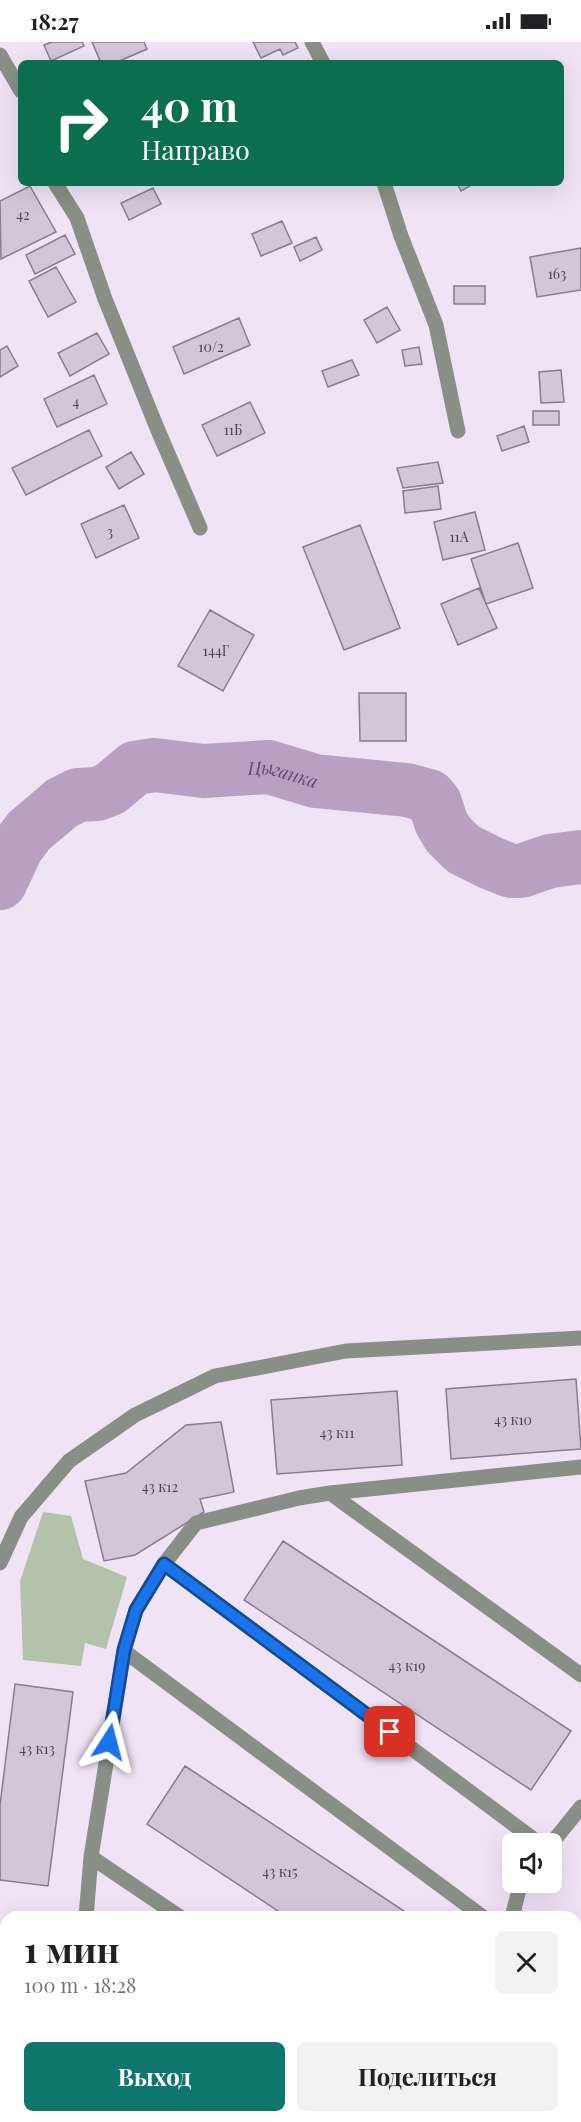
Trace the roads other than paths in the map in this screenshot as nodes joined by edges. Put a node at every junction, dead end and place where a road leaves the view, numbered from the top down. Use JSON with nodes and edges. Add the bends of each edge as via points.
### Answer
{"nodes":[{"id":1,"x":312,"y":42,"type":"edge"},
{"id":2,"x":0,"y":55,"type":"edge"},
{"id":3,"x":321,"y":60,"type":"edge"},
{"id":4,"x":18,"y":86,"type":"edge"},
{"id":5,"x":57,"y":186,"type":"edge"},
{"id":6,"x":385,"y":186,"type":"edge"},
{"id":7,"x":458,"y":431,"type":"dead end"},
{"id":8,"x":200,"y":528,"type":"dead end"},
{"id":9,"x":581,"y":1338,"type":"edge"},
{"id":10,"x":581,"y":1467,"type":"edge"},
{"id":11,"x":330,"y":1493,"type":"junction"},
{"id":12,"x":0,"y":1563,"type":"edge"},
{"id":13,"x":164,"y":1564,"type":"junction"},
{"id":14,"x":124,"y":1650,"type":"junction"},
{"id":15,"x":581,"y":1675,"type":"edge"},
{"id":16,"x":581,"y":1807,"type":"edge"},
{"id":17,"x":525,"y":1833,"type":"edge"},
{"id":18,"x":560,"y":1833,"type":"edge"},
{"id":19,"x":91,"y":1857,"type":"junction"},
{"id":20,"x":518,"y":1893,"type":"edge"},
{"id":21,"x":86,"y":1911,"type":"edge"},
{"id":22,"x":171,"y":1911,"type":"edge"},
{"id":23,"x":475,"y":1911,"type":"edge"},
{"id":24,"x":514,"y":1911,"type":"edge"}],
"edges":[{"from":1,"to":3,"type":"lane"},
{"from":2,"to":4,"type":"lane"},
{"from":5,"to":8,"type":"lane","via":[[77,219],[105,299]]},
{"from":6,"to":7,"type":"lane","via":[[436,325]]},
{"from":9,"to":12,"type":"lane","via":[[346,1352],[215,1376],[135,1415],[69,1461],[21,1517]]},
{"from":10,"to":11,"type":"lane"},
{"from":11,"to":13,"type":"lane","via":[[196,1523]]},
{"from":11,"to":15,"type":"lane"},
{"from":13,"to":14,"type":"lane","via":[[136,1610]]},
{"from":13,"to":17,"type":"lane"},
{"from":14,"to":19,"type":"lane"},
{"from":14,"to":23,"type":"lane"},
{"from":16,"to":18,"type":"lane"},
{"from":19,"to":21,"type":"lane"},
{"from":19,"to":22,"type":"lane"},
{"from":20,"to":24,"type":"lane"}]}
